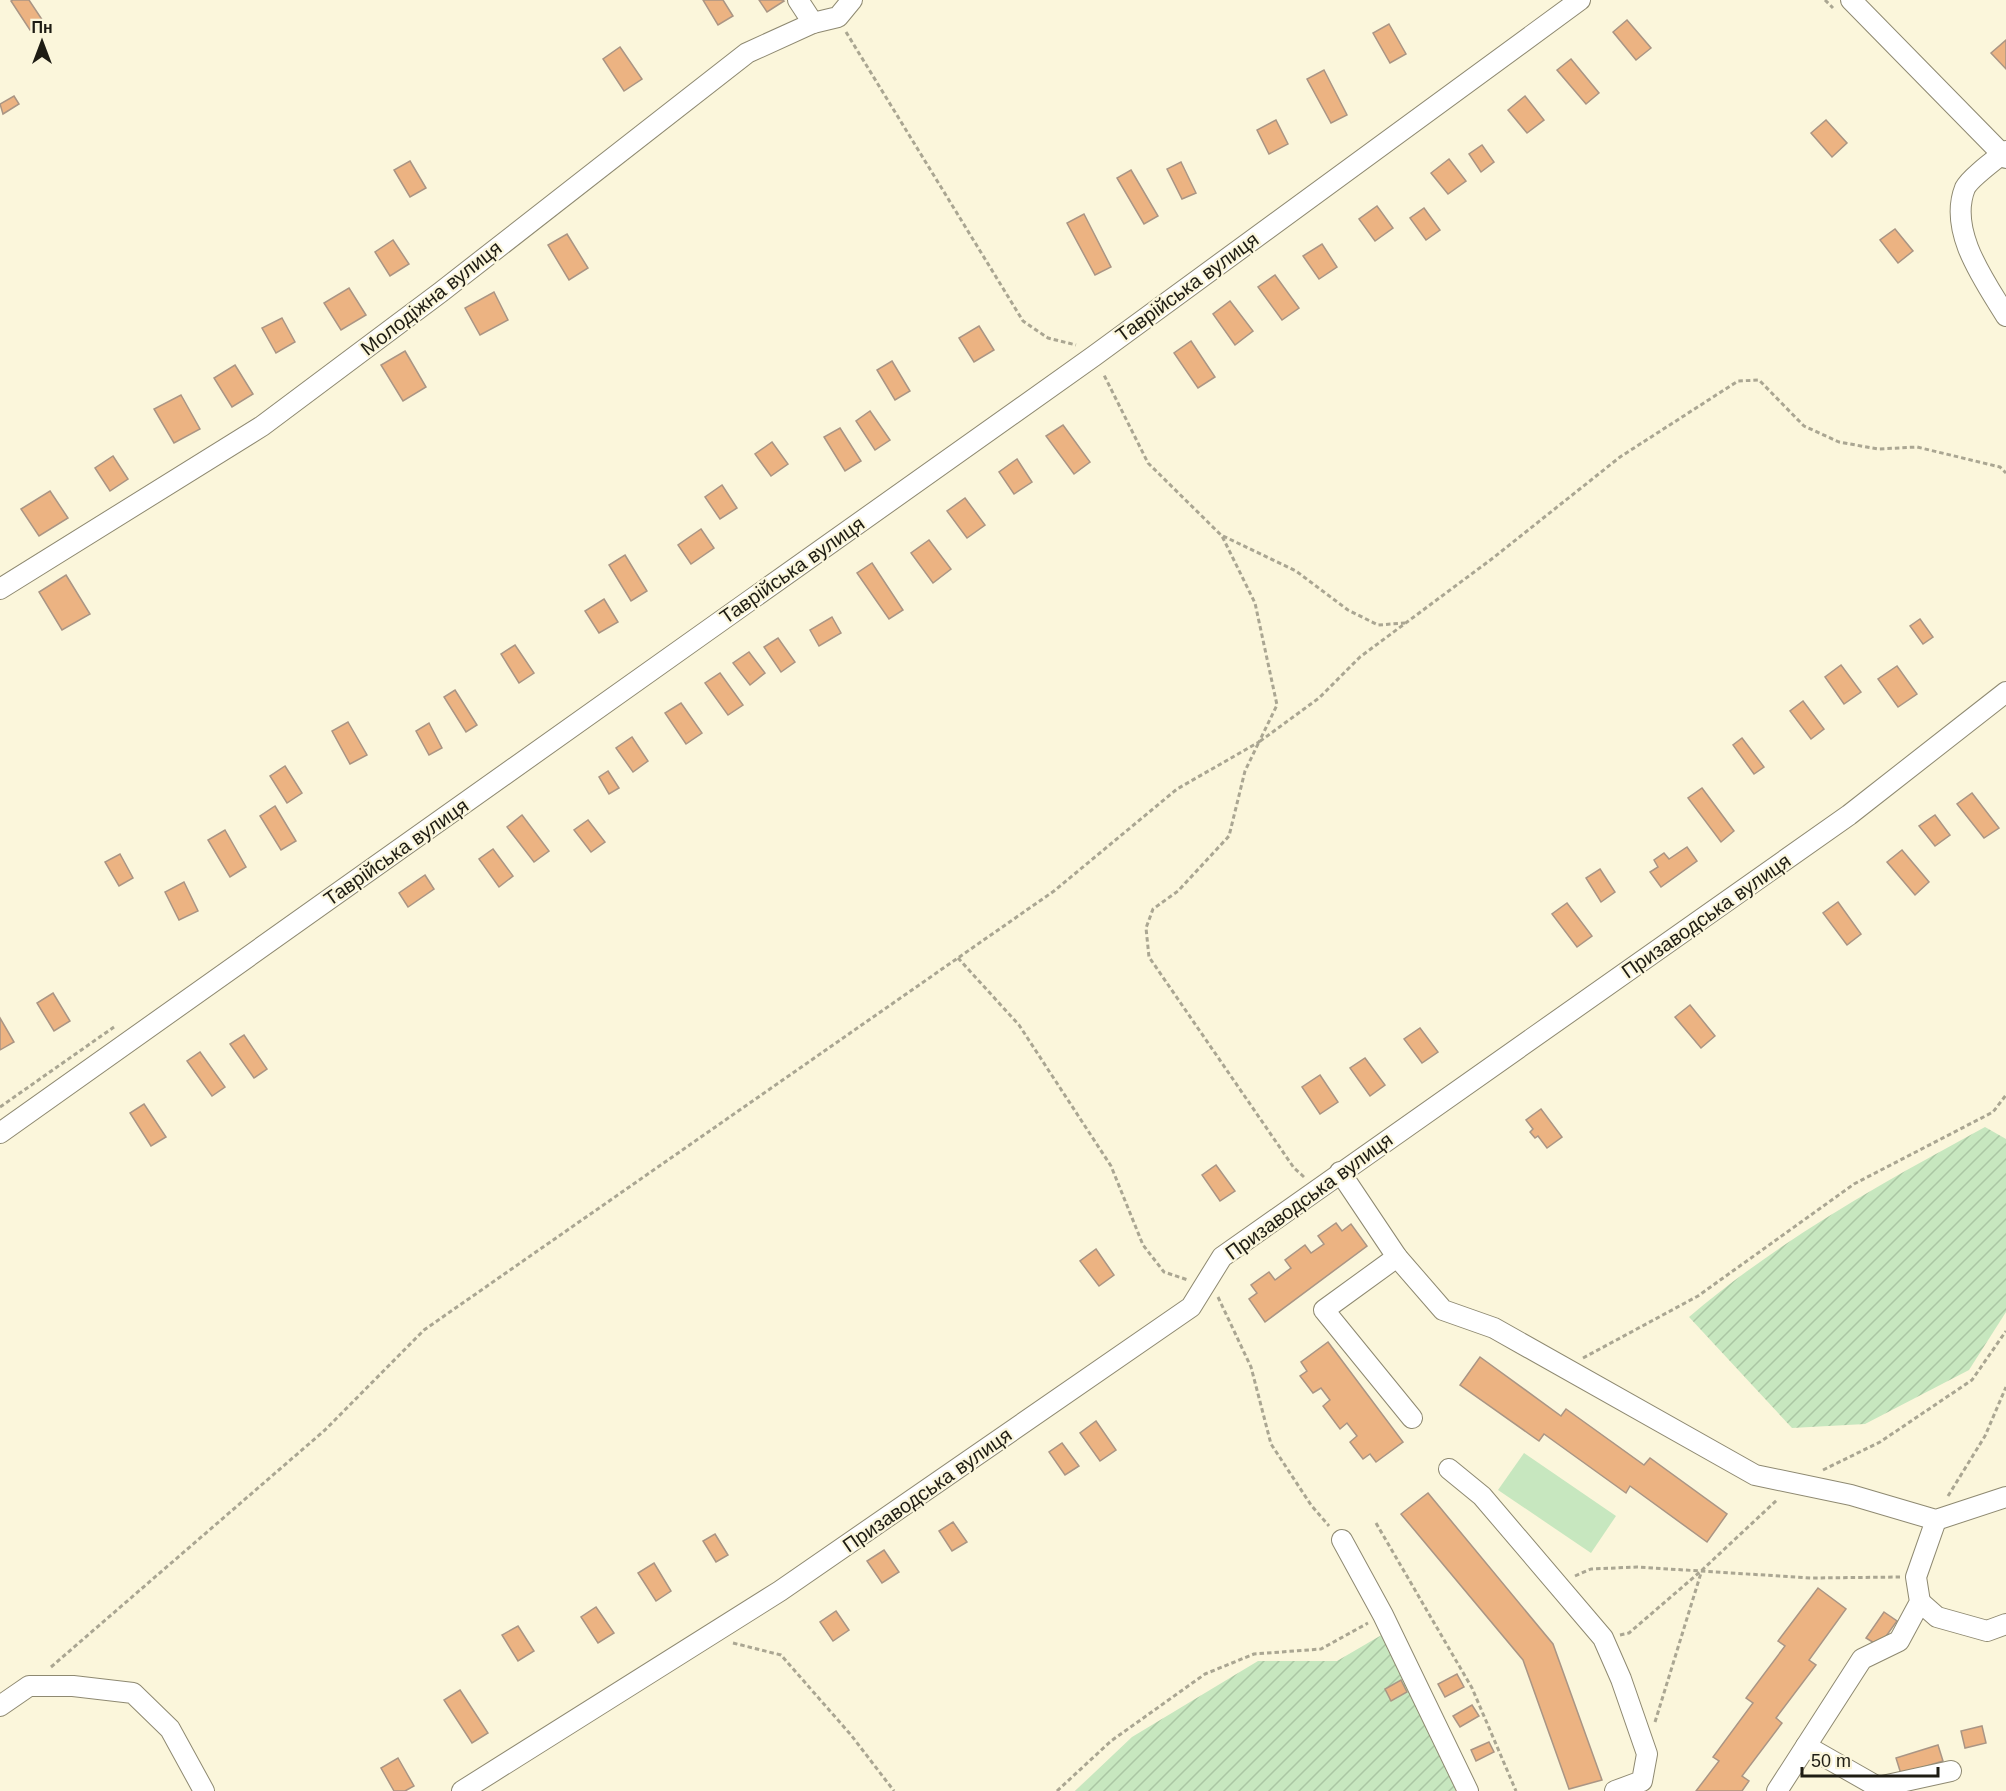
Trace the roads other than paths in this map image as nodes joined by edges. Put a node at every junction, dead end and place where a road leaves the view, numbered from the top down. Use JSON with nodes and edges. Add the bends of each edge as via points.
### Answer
{"nodes":[{"id":1,"x":798,"y":0,"type":"edge"},
{"id":2,"x":852,"y":0,"type":"edge"},
{"id":3,"x":1580,"y":0,"type":"edge"},
{"id":4,"x":1851,"y":0,"type":"edge"},
{"id":5,"x":813,"y":23,"type":"junction"},
{"id":6,"x":2005,"y":155,"type":"edge"},
{"id":7,"x":2006,"y":316,"type":"edge"},
{"id":8,"x":0,"y":589,"type":"edge"},
{"id":9,"x":2006,"y":692,"type":"edge"},
{"id":10,"x":0,"y":1133,"type":"edge"},
{"id":11,"x":1340,"y":1172,"type":"junction"},
{"id":12,"x":1397,"y":1257,"type":"junction"},
{"id":13,"x":1412,"y":1418,"type":"dead end"},
{"id":14,"x":1449,"y":1469,"type":"dead end"},
{"id":15,"x":2006,"y":1497,"type":"edge"},
{"id":16,"x":1936,"y":1520,"type":"junction"},
{"id":17,"x":1342,"y":1540,"type":"road end"},
{"id":18,"x":1920,"y":1602,"type":"junction"},
{"id":19,"x":2006,"y":1624,"type":"edge"},
{"id":20,"x":0,"y":1706,"type":"edge"},
{"id":21,"x":1806,"y":1746,"type":"junction"},
{"id":22,"x":1951,"y":1771,"type":"dead end"},
{"id":23,"x":204,"y":1791,"type":"edge"},
{"id":24,"x":462,"y":1791,"type":"edge"},
{"id":25,"x":1468,"y":1791,"type":"edge"},
{"id":26,"x":1616,"y":1791,"type":"edge"},
{"id":27,"x":1777,"y":1791,"type":"edge"}],
"edges":[{"from":1,"to":5,"type":"street"},
{"from":2,"to":5,"type":"street","name":"Молодіжна вулиця","via":[[838,17]]},
{"from":3,"to":10,"type":"street","name":"Таврійська вулиця","via":[[1100,350]]},
{"from":4,"to":6,"type":"street"},
{"from":5,"to":8,"type":"street","name":"Молодіжна вулиця","via":[[747,53],[262,426]]},
{"from":6,"to":7,"type":"street","via":[[1966,187],[1959,217],[1969,250]]},
{"from":9,"to":11,"type":"street","name":"Призаводська вулиця","via":[[1849,815]]},
{"from":11,"to":12,"type":"street"},
{"from":11,"to":24,"type":"street","name":"Призаводська вулиця","via":[[1222,1257],[1191,1307],[780,1591]]},
{"from":12,"to":13,"type":"street","via":[[1324,1310]]},
{"from":12,"to":16,"type":"street","via":[[1443,1310],[1494,1328],[1755,1474],[1851,1495]]},
{"from":14,"to":26,"type":"street","via":[[1482,1496],[1603,1638],[1622,1679],[1647,1754],[1642,1780]]},
{"from":15,"to":16,"type":"street"},
{"from":16,"to":18,"type":"street","via":[[1916,1577]]},
{"from":17,"to":25,"type":"street"},
{"from":18,"to":19,"type":"street","via":[[1937,1617],[1987,1631]]},
{"from":18,"to":21,"type":"street","via":[[1899,1641],[1862,1659]]},
{"from":20,"to":23,"type":"street","via":[[29,1686],[133,1693],[170,1729]]},
{"from":21,"to":22,"type":"street","via":[[1878,1787]]},
{"from":21,"to":27,"type":"street"}]}
